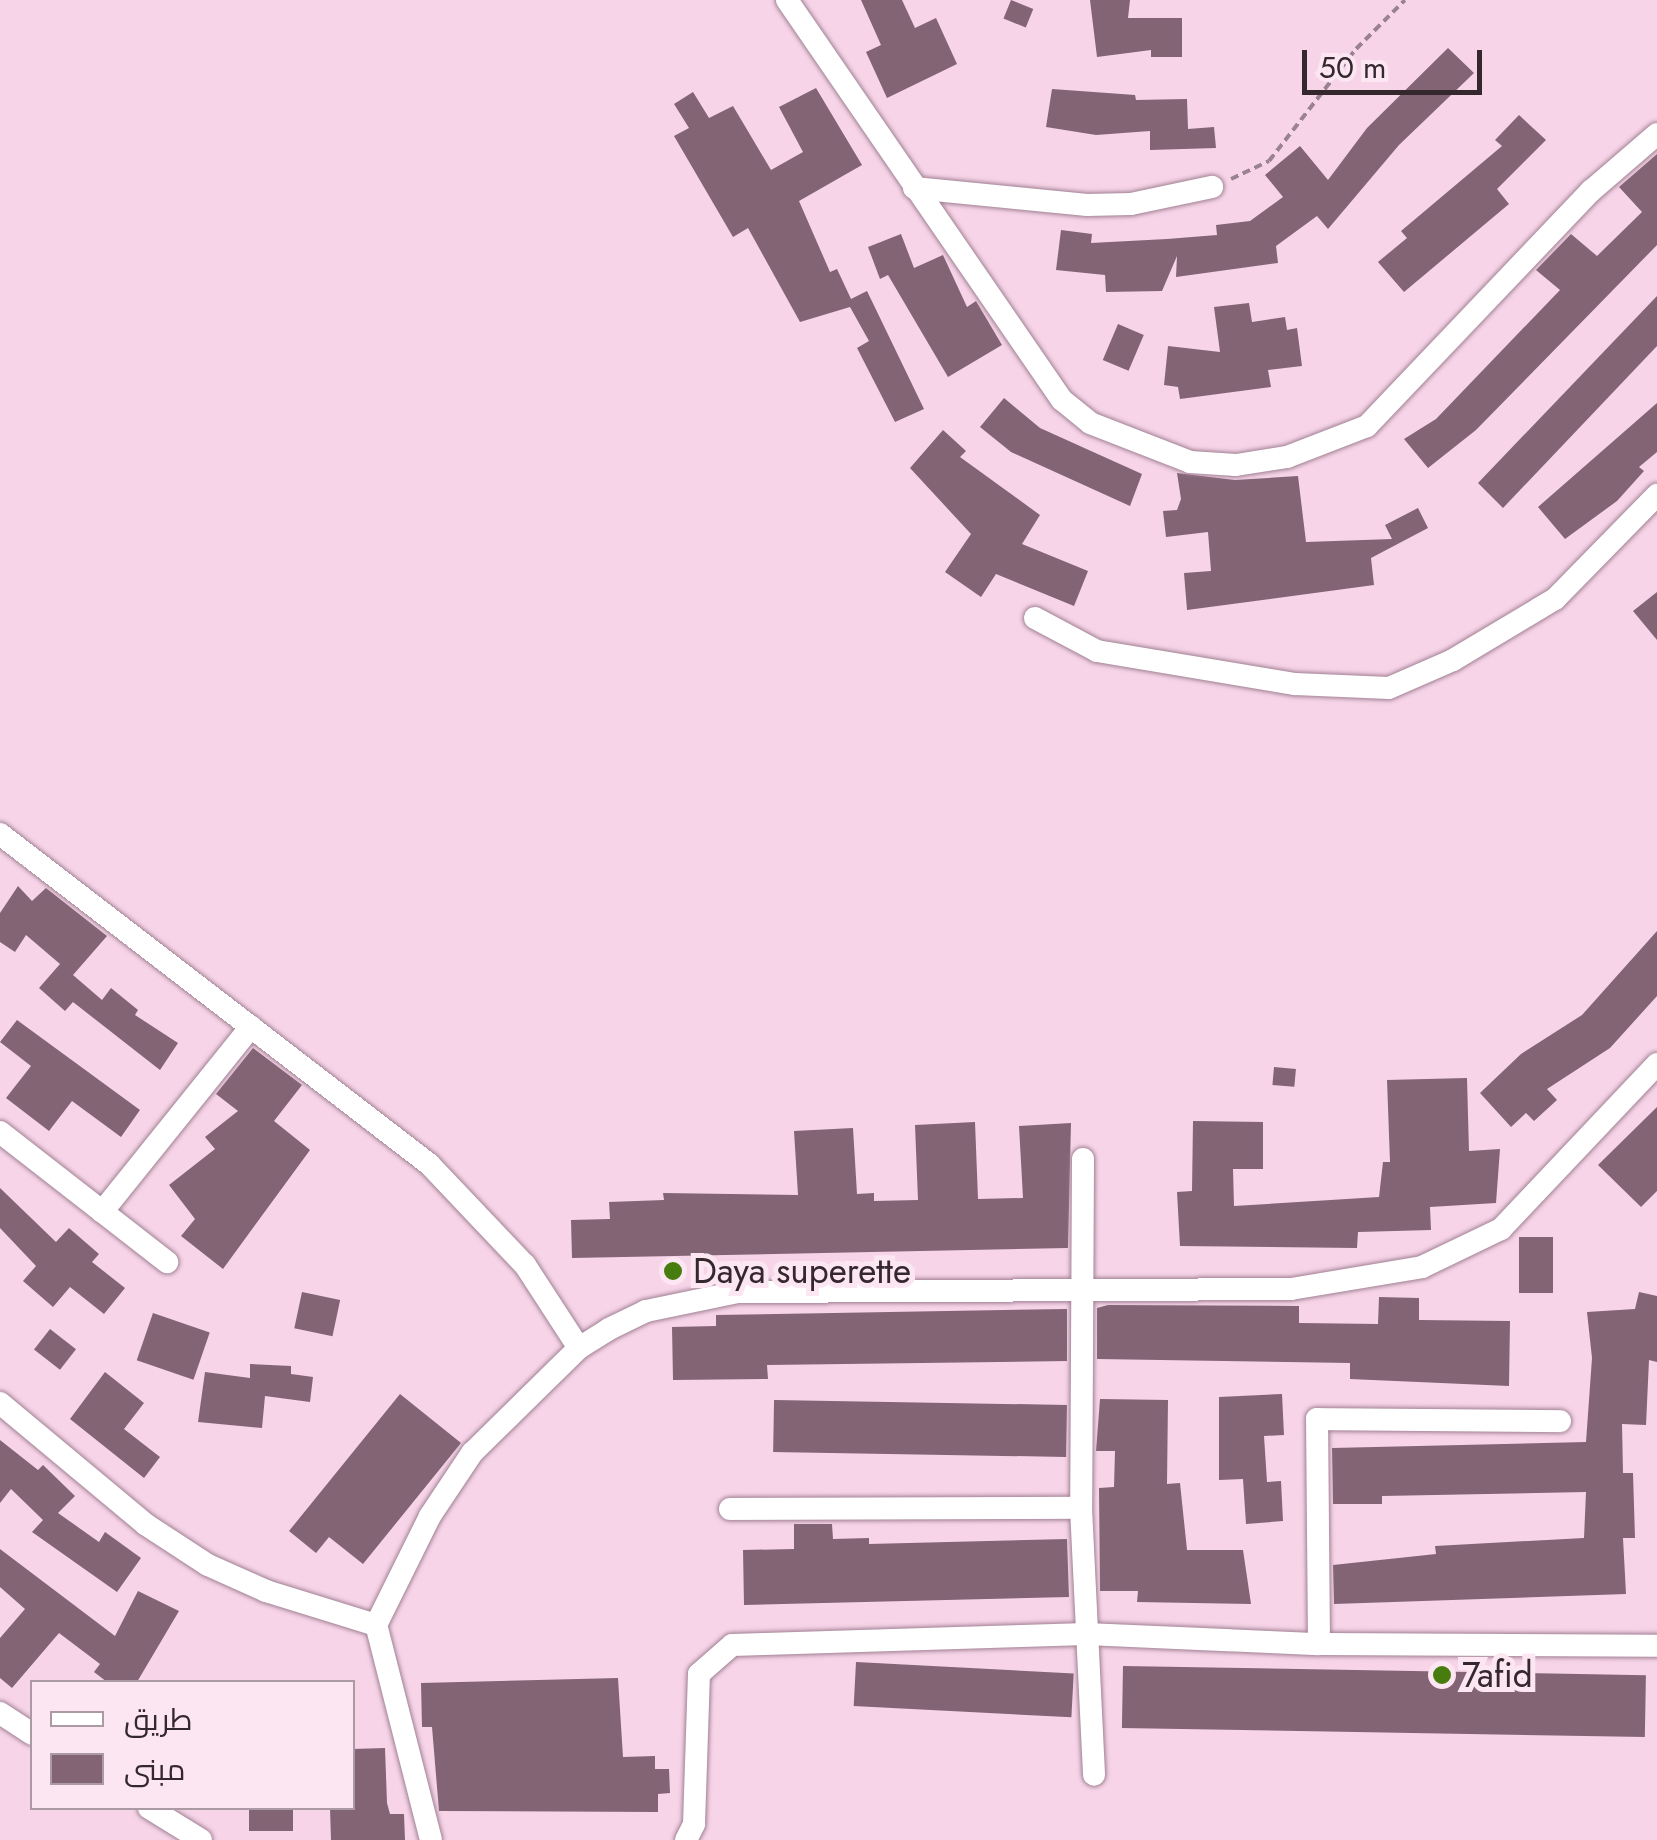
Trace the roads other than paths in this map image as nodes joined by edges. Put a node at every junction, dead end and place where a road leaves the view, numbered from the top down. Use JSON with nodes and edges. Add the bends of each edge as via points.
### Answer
{"nodes":[{"id":1,"x":787,"y":0,"type":"edge"},
{"id":2,"x":1657,"y":134,"type":"edge"},
{"id":3,"x":1212,"y":186,"type":"road end"},
{"id":4,"x":914,"y":188,"type":"junction"},
{"id":5,"x":1657,"y":496,"type":"edge"},
{"id":6,"x":1034,"y":618,"type":"dead end"},
{"id":7,"x":0,"y":834,"type":"edge"},
{"id":8,"x":252,"y":1027,"type":"junction"},
{"id":9,"x":1657,"y":1064,"type":"edge"},
{"id":10,"x":0,"y":1132,"type":"edge"},
{"id":11,"x":1084,"y":1159,"type":"dead end"},
{"id":12,"x":102,"y":1212,"type":"junction"},
{"id":13,"x":166,"y":1262,"type":"dead end"},
{"id":14,"x":1083,"y":1286,"type":"junction"},
{"id":15,"x":580,"y":1348,"type":"junction"},
{"id":16,"x":0,"y":1404,"type":"edge"},
{"id":17,"x":1560,"y":1422,"type":"dead end"},
{"id":18,"x":1081,"y":1508,"type":"junction"},
{"id":19,"x":730,"y":1509,"type":"dead end"},
{"id":20,"x":376,"y":1624,"type":"junction"},
{"id":21,"x":1086,"y":1634,"type":"junction"},
{"id":22,"x":1319,"y":1644,"type":"junction"},
{"id":23,"x":1657,"y":1646,"type":"edge"},
{"id":24,"x":0,"y":1713,"type":"edge"},
{"id":25,"x":30,"y":1733,"type":"edge"},
{"id":26,"x":1094,"y":1775,"type":"dead end"},
{"id":27,"x":152,"y":1810,"type":"edge"},
{"id":28,"x":201,"y":1840,"type":"edge"},
{"id":29,"x":431,"y":1840,"type":"edge"},
{"id":30,"x":686,"y":1840,"type":"edge"}],
"edges":[{"from":1,"to":4,"type":"street"},
{"from":2,"to":4,"type":"street","via":[[1591,191],[1367,426],[1331,445],[1236,465],[1190,462],[1138,446],[1090,423],[1062,400]]},
{"from":3,"to":4,"type":"street","via":[[1131,204],[1087,205]]},
{"from":5,"to":6,"type":"street","via":[[1555,599],[1453,660],[1388,688],[1295,684],[1097,651]]},
{"from":7,"to":8,"type":"street"},
{"from":8,"to":12,"type":"street"},
{"from":8,"to":15,"type":"street","via":[[429,1164],[480,1213],[525,1265]]},
{"from":9,"to":14,"type":"street","via":[[1500,1229],[1422,1267],[1291,1289]]},
{"from":10,"to":12,"type":"street"},
{"from":11,"to":14,"type":"street"},
{"from":12,"to":13,"type":"street"},
{"from":14,"to":15,"type":"street","via":[[738,1292],[646,1311]]},
{"from":14,"to":18,"type":"street"},
{"from":15,"to":20,"type":"street","via":[[472,1453],[430,1516]]},
{"from":16,"to":20,"type":"street","via":[[146,1524],[208,1565]]},
{"from":17,"to":22,"type":"street","via":[[1317,1420]]},
{"from":18,"to":19,"type":"street"},
{"from":18,"to":21,"type":"street"},
{"from":20,"to":29,"type":"street"},
{"from":21,"to":22,"type":"street"},
{"from":21,"to":26,"type":"street"},
{"from":21,"to":30,"type":"street","via":[[732,1646],[699,1674],[694,1824]]},
{"from":22,"to":23,"type":"street"},
{"from":24,"to":25,"type":"street"},
{"from":27,"to":28,"type":"street"}]}
